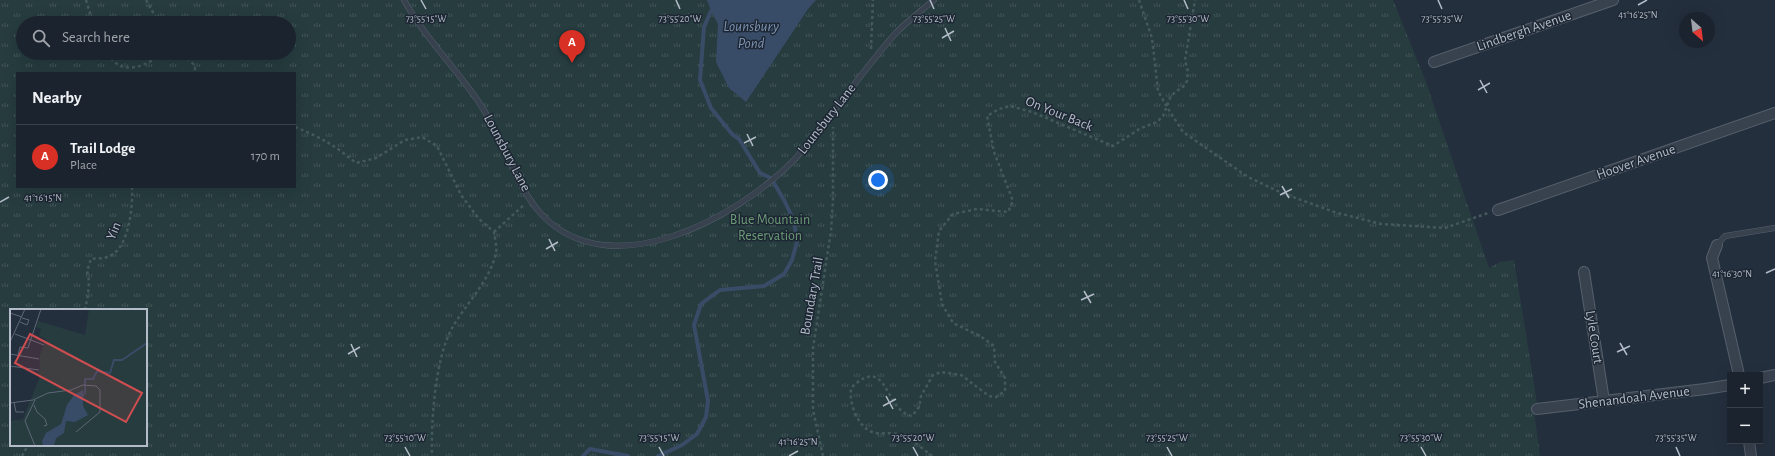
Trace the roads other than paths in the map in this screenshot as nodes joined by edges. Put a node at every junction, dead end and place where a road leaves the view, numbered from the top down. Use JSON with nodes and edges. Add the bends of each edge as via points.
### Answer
{"nodes":[{"id":1,"x":404,"y":0,"type":"edge"},
{"id":2,"x":934,"y":0,"type":"edge"},
{"id":3,"x":1613,"y":0,"type":"edge"},
{"id":4,"x":1434,"y":62,"type":"dead end"},
{"id":5,"x":1775,"y":113,"type":"edge"},
{"id":6,"x":1498,"y":210,"type":"road end"},
{"id":7,"x":1775,"y":228,"type":"edge"},
{"id":8,"x":1717,"y":245,"type":"joint"},
{"id":9,"x":1584,"y":272,"type":"dead end"},
{"id":10,"x":1738,"y":372,"type":"edge"},
{"id":11,"x":1775,"y":375,"type":"edge"},
{"id":12,"x":1763,"y":377,"type":"edge"},
{"id":13,"x":1727,"y":385,"type":"edge"},
{"id":14,"x":1604,"y":401,"type":"junction"},
{"id":15,"x":1537,"y":409,"type":"dead end"},
{"id":16,"x":1750,"y":444,"type":"edge"},
{"id":17,"x":1752,"y":456,"type":"edge"}],
"edges":[{"from":1,"to":2,"type":"lane","name":"Lounsbury Lane","via":[[415,20],[480,104],[513,171],[542,214],[559,230],[583,240],[615,246],[652,242],[689,230],[723,214],[779,174],[794,160],[896,34]]},
{"from":3,"to":4,"type":"street","name":"Lindbergh Avenue"},
{"from":5,"to":6,"type":"street","name":"Hoover Avenue"},
{"from":7,"to":8,"type":"lane","via":[[1725,236]]},
{"from":8,"to":10,"type":"street","via":[[1712,258]]},
{"from":9,"to":14,"type":"street","name":"Lyle Court"},
{"from":11,"to":12,"type":"street"},
{"from":13,"to":14,"type":"street","name":"Shenandoah Avenue"},
{"from":14,"to":15,"type":"street","name":"Shenandoah Avenue"},
{"from":16,"to":17,"type":"street"}]}
